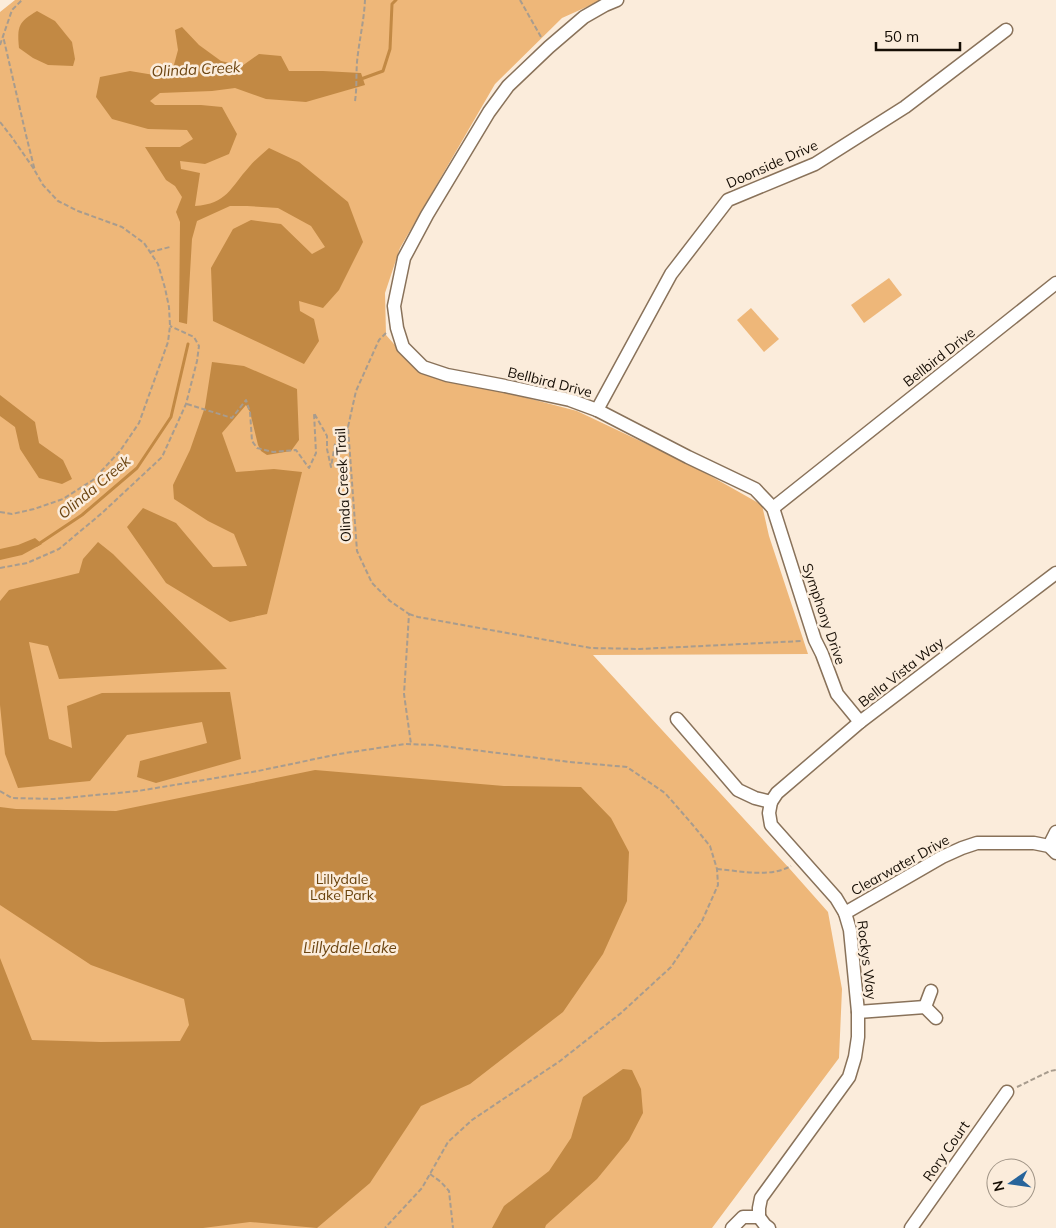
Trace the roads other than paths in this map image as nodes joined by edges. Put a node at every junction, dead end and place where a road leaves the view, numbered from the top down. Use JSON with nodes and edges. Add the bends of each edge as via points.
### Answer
{"nodes":[{"id":1,"x":617,"y":0,"type":"edge"},
{"id":2,"x":1006,"y":30,"type":"dead end"},
{"id":3,"x":1056,"y":283,"type":"edge"},
{"id":4,"x":597,"y":410,"type":"junction"},
{"id":5,"x":773,"y":508,"type":"junction"},
{"id":6,"x":1056,"y":573,"type":"edge"},
{"id":7,"x":677,"y":719,"type":"dead end"},
{"id":8,"x":860,"y":722,"type":"junction"},
{"id":9,"x":771,"y":802,"type":"junction"},
{"id":10,"x":1056,"y":832,"type":"edge"},
{"id":11,"x":1053,"y":849,"type":"edge"},
{"id":12,"x":845,"y":913,"type":"junction"},
{"id":13,"x":931,"y":991,"type":"dead end"},
{"id":14,"x":925,"y":1007,"type":"junction"},
{"id":15,"x":858,"y":1012,"type":"junction"},
{"id":16,"x":936,"y":1018,"type":"dead end"},
{"id":17,"x":1007,"y":1092,"type":"road end"},
{"id":18,"x":759,"y":1217,"type":"junction"},
{"id":19,"x":732,"y":1228,"type":"edge"},
{"id":20,"x":769,"y":1228,"type":"edge"},
{"id":21,"x":911,"y":1228,"type":"edge"}],
"edges":[{"from":1,"to":4,"type":"street","name":"Bellbird Drive","via":[[584,17],[549,47],[508,86],[489,112],[404,258],[394,306],[403,347],[423,367],[447,375],[570,400]]},
{"from":2,"to":4,"type":"street","name":"Doonside Drive","via":[[904,107],[816,164],[728,200],[671,274]]},
{"from":3,"to":5,"type":"street","name":"Bellbird Drive"},
{"from":4,"to":5,"type":"street","name":"Bellbird Drive","via":[[755,489]]},
{"from":5,"to":8,"type":"street","name":"Symphony Drive","via":[[815,640],[837,694]]},
{"from":6,"to":8,"type":"street","name":"Bella Vista Way"},
{"from":7,"to":9,"type":"street","via":[[738,790]]},
{"from":8,"to":9,"type":"street","name":"Bella Vista Way","via":[[777,793]]},
{"from":9,"to":12,"type":"street","name":"Rockys Way","via":[[772,825],[836,898]]},
{"from":10,"to":11,"type":"street"},
{"from":11,"to":12,"type":"street","name":"Clearwater Drive","via":[[1034,843],[977,843],[942,857]]},
{"from":12,"to":15,"type":"street","name":"Rockys Way","via":[[850,930]]},
{"from":13,"to":14,"type":"street"},
{"from":14,"to":15,"type":"street"},
{"from":14,"to":16,"type":"street"},
{"from":15,"to":18,"type":"street","name":"Rockys Way","via":[[858,1037],[849,1076],[761,1198]]},
{"from":17,"to":21,"type":"street","name":"Rory Court"},
{"from":18,"to":19,"type":"street","via":[[743,1217]]},
{"from":18,"to":20,"type":"street"}]}
